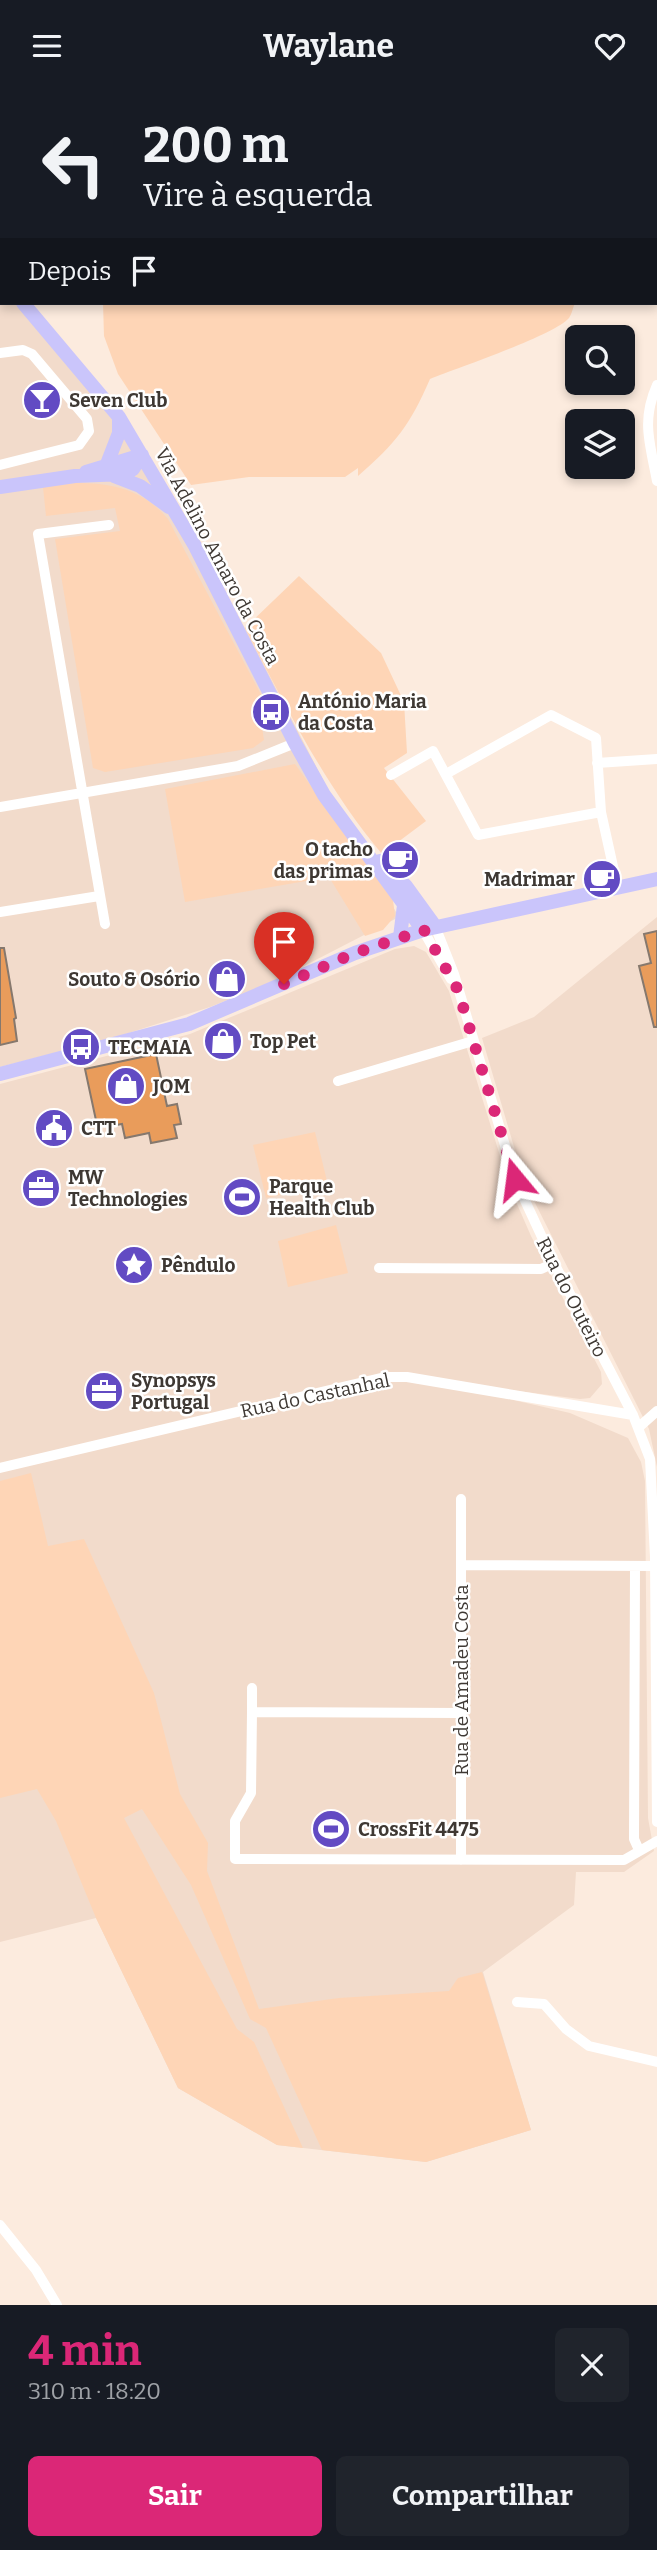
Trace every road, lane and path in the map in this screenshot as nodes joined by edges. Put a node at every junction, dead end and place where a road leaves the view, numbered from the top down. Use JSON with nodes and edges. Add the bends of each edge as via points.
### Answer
{"nodes":[{"id":1,"x":25,"y":305,"type":"edge"},
{"id":2,"x":0,"y":353,"type":"edge"},
{"id":3,"x":657,"y":385,"type":"edge"},
{"id":4,"x":119,"y":417,"type":"junction"},
{"id":5,"x":142,"y":455,"type":"junction"},
{"id":6,"x":0,"y":465,"type":"edge"},
{"id":7,"x":110,"y":470,"type":"junction"},
{"id":8,"x":657,"y":481,"type":"edge"},
{"id":9,"x":0,"y":487,"type":"edge"},
{"id":10,"x":177,"y":514,"type":"junction"},
{"id":11,"x":109,"y":524,"type":"dead end"},
{"id":12,"x":295,"y":743,"type":"junction"},
{"id":13,"x":657,"y":759,"type":"edge"},
{"id":14,"x":597,"y":763,"type":"junction"},
{"id":15,"x":446,"y":773,"type":"junction"},
{"id":16,"x":391,"y":775,"type":"dead end"},
{"id":17,"x":83,"y":793,"type":"junction"},
{"id":18,"x":0,"y":807,"type":"edge"},
{"id":19,"x":601,"y":812,"type":"junction"},
{"id":20,"x":359,"y":841,"type":"junction"},
{"id":21,"x":657,"y":879,"type":"edge"},
{"id":22,"x":618,"y":889,"type":"junction"},
{"id":23,"x":99,"y":896,"type":"junction"},
{"id":24,"x":404,"y":905,"type":"junction"},
{"id":25,"x":0,"y":912,"type":"edge"},
{"id":26,"x":105,"y":924,"type":"dead end"},
{"id":27,"x":429,"y":928,"type":"junction"},
{"id":28,"x":400,"y":937,"type":"junction"},
{"id":29,"x":473,"y":1041,"type":"junction"},
{"id":30,"x":0,"y":1074,"type":"edge"},
{"id":31,"x":338,"y":1081,"type":"dead end"},
{"id":32,"x":554,"y":1263,"type":"junction"},
{"id":33,"x":379,"y":1268,"type":"dead end"},
{"id":34,"x":657,"y":1411,"type":"edge"},
{"id":35,"x":633,"y":1415,"type":"junction"},
{"id":36,"x":639,"y":1427,"type":"junction"},
{"id":37,"x":0,"y":1468,"type":"edge"},
{"id":38,"x":461,"y":1499,"type":"dead end"},
{"id":39,"x":655,"y":1560,"type":"edge"},
{"id":40,"x":461,"y":1565,"type":"junction"},
{"id":41,"x":635,"y":1566,"type":"junction"},
{"id":42,"x":252,"y":1688,"type":"dead end"},
{"id":43,"x":251,"y":1712,"type":"junction"},
{"id":44,"x":461,"y":1713,"type":"junction"},
{"id":45,"x":657,"y":1822,"type":"edge"},
{"id":46,"x":657,"y":1841,"type":"edge"},
{"id":47,"x":639,"y":1850,"type":"junction"},
{"id":48,"x":461,"y":1860,"type":"junction"},
{"id":49,"x":517,"y":2002,"type":"dead end"},
{"id":50,"x":657,"y":2062,"type":"edge"},
{"id":51,"x":0,"y":2225,"type":"edge"},
{"id":52,"x":57,"y":2305,"type":"edge"}],
"edges":[{"from":1,"to":4,"type":"main road","name":"Via Adelino Amaro da Costa"},
{"from":2,"to":6,"type":"street","via":[[23,350],[32,354],[87,419],[89,431],[79,445]]},
{"from":3,"to":8,"type":"street","via":[[647,408],[646,425]]},
{"from":4,"to":5,"type":"main road","name":"Via Adelino Amaro da Costa"},
{"from":4,"to":7,"type":"main road"},
{"from":5,"to":7,"type":"main road","via":[[133,469]]},
{"from":5,"to":10,"type":"main road","name":"Via Adelino Amaro da Costa"},
{"from":7,"to":9,"type":"main road"},
{"from":7,"to":10,"type":"main road"},
{"from":10,"to":12,"type":"main road","name":"Via Adelino Amaro da Costa"},
{"from":11,"to":17,"type":"street","via":[[38,534]]},
{"from":12,"to":17,"type":"street","via":[[238,766]]},
{"from":12,"to":20,"type":"main road","name":"Via Adelino Amaro da Costa","via":[[324,795]]},
{"from":13,"to":14,"type":"street"},
{"from":14,"to":15,"type":"street","via":[[596,738],[551,715]]},
{"from":14,"to":19,"type":"street"},
{"from":15,"to":16,"type":"street","via":[[433,751]]},
{"from":15,"to":19,"type":"street","via":[[478,835]]},
{"from":17,"to":18,"type":"street"},
{"from":17,"to":23,"type":"street"},
{"from":19,"to":22,"type":"street"},
{"from":20,"to":24,"type":"main road","name":"Via Adelino Amaro da Costa"},
{"from":20,"to":27,"type":"main road","name":"Via Adelino Amaro da Costa","via":[[406,886]]},
{"from":21,"to":22,"type":"main road"},
{"from":22,"to":27,"type":"main road"},
{"from":23,"to":25,"type":"street"},
{"from":23,"to":26,"type":"street"},
{"from":24,"to":27,"type":"main road","name":"Via Adelino Amaro da Costa"},
{"from":24,"to":28,"type":"main road"},
{"from":27,"to":28,"type":"main road"},
{"from":27,"to":29,"type":"street","name":"Rua do Outeiro","via":[[458,990]]},
{"from":28,"to":30,"type":"main road","via":[[189,1024]]},
{"from":29,"to":31,"type":"street"},
{"from":29,"to":32,"type":"street","name":"Rua do Outeiro","via":[[515,1179]]},
{"from":32,"to":33,"type":"street","via":[[541,1269]]},
{"from":32,"to":35,"type":"street","name":"Rua do Outeiro"},
{"from":34,"to":36,"type":"street"},
{"from":35,"to":36,"type":"street","name":"Rua do Outeiro"},
{"from":35,"to":37,"type":"street","name":"Rua do Castanhal","via":[[385,1377]]},
{"from":36,"to":39,"type":"street","name":"Rua do Outeiro","via":[[653,1483]]},
{"from":38,"to":40,"type":"street","name":"Rua de Amadeu Costa"},
{"from":39,"to":41,"type":"street"},
{"from":39,"to":45,"type":"street","name":"Rua do Outeiro"},
{"from":40,"to":41,"type":"street"},
{"from":40,"to":44,"type":"street","name":"Rua de Amadeu Costa"},
{"from":41,"to":47,"type":"street","via":[[634,1839]]},
{"from":42,"to":43,"type":"street"},
{"from":43,"to":44,"type":"street"},
{"from":43,"to":48,"type":"street","via":[[251,1793],[234,1821],[235,1859]]},
{"from":44,"to":48,"type":"street","name":"Rua de Amadeu Costa"},
{"from":46,"to":47,"type":"street"},
{"from":47,"to":48,"type":"street","via":[[624,1860]]},
{"from":49,"to":50,"type":"street","via":[[544,2004],[589,2046]]},
{"from":51,"to":52,"type":"street"}]}
